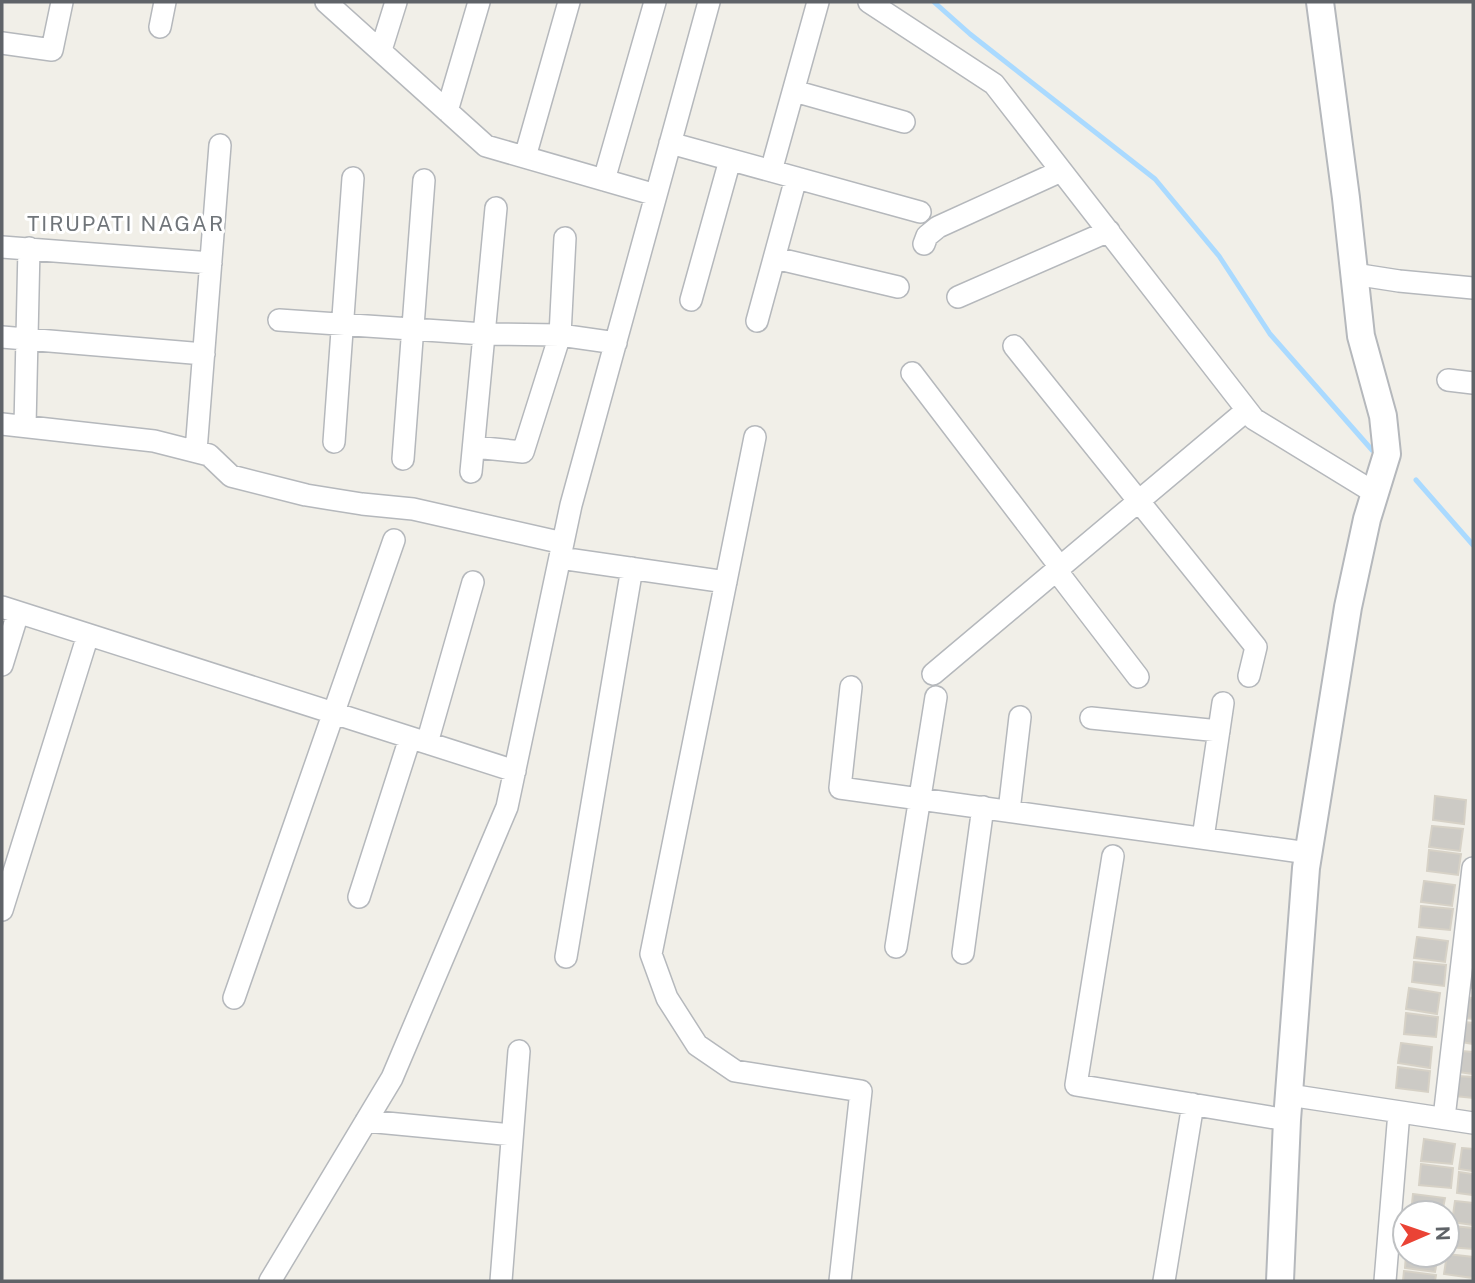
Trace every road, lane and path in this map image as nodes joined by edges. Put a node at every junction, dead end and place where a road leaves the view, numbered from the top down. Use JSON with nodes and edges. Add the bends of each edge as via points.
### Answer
{"nodes":[{"id":1,"x":62,"y":2,"type":"edge"},
{"id":2,"x":165,"y":2,"type":"edge"},
{"id":3,"x":326,"y":2,"type":"edge"},
{"id":4,"x":396,"y":2,"type":"edge"},
{"id":5,"x":479,"y":2,"type":"edge"},
{"id":6,"x":569,"y":2,"type":"edge"},
{"id":7,"x":655,"y":2,"type":"edge"},
{"id":8,"x":709,"y":2,"type":"edge"},
{"id":9,"x":818,"y":2,"type":"edge"},
{"id":10,"x":869,"y":2,"type":"edge"},
{"id":11,"x":1320,"y":2,"type":"edge"},
{"id":12,"x":160,"y":27,"type":"dead end"},
{"id":13,"x":2,"y":43,"type":"edge"},
{"id":14,"x":381,"y":50,"type":"junction"},
{"id":15,"x":794,"y":91,"type":"junction"},
{"id":16,"x":447,"y":111,"type":"junction"},
{"id":17,"x":904,"y":122,"type":"dead end"},
{"id":18,"x":670,"y":143,"type":"junction"},
{"id":19,"x":220,"y":145,"type":"dead end"},
{"id":20,"x":525,"y":158,"type":"junction"},
{"id":21,"x":730,"y":160,"type":"junction"},
{"id":22,"x":771,"y":171,"type":"junction"},
{"id":23,"x":1062,"y":171,"type":"junction"},
{"id":24,"x":353,"y":178,"type":"dead end"},
{"id":25,"x":796,"y":178,"type":"junction"},
{"id":26,"x":424,"y":180,"type":"dead end"},
{"id":27,"x":604,"y":180,"type":"junction"},
{"id":28,"x":656,"y":195,"type":"junction"},
{"id":29,"x":496,"y":208,"type":"dead end"},
{"id":30,"x":920,"y":212,"type":"dead end"},
{"id":31,"x":1109,"y":231,"type":"junction"},
{"id":32,"x":565,"y":238,"type":"dead end"},
{"id":33,"x":925,"y":244,"type":"dead end"},
{"id":34,"x":2,"y":247,"type":"edge"},
{"id":35,"x":29,"y":248,"type":"junction"},
{"id":36,"x":775,"y":258,"type":"junction"},
{"id":37,"x":211,"y":263,"type":"junction"},
{"id":38,"x":1354,"y":274,"type":"junction"},
{"id":39,"x":898,"y":287,"type":"dead end"},
{"id":40,"x":1473,"y":288,"type":"edge"},
{"id":41,"x":958,"y":297,"type":"dead end"},
{"id":42,"x":691,"y":299,"type":"dead end"},
{"id":43,"x":279,"y":320,"type":"dead end"},
{"id":44,"x":757,"y":321,"type":"dead end"},
{"id":45,"x":343,"y":325,"type":"junction"},
{"id":46,"x":413,"y":328,"type":"junction"},
{"id":47,"x":484,"y":334,"type":"junction"},
{"id":48,"x":560,"y":335,"type":"junction"},
{"id":49,"x":2,"y":337,"type":"edge"},
{"id":50,"x":27,"y":338,"type":"junction"},
{"id":51,"x":616,"y":343,"type":"junction"},
{"id":52,"x":1014,"y":346,"type":"dead end"},
{"id":53,"x":204,"y":354,"type":"junction"},
{"id":54,"x":912,"y":373,"type":"dead end"},
{"id":55,"x":1448,"y":380,"type":"dead end"},
{"id":56,"x":1473,"y":383,"type":"edge"},
{"id":57,"x":1247,"y":410,"type":"junction"},
{"id":58,"x":2,"y":424,"type":"edge"},
{"id":59,"x":25,"y":426,"type":"junction"},
{"id":60,"x":755,"y":438,"type":"dead end"},
{"id":61,"x":334,"y":442,"type":"dead end"},
{"id":62,"x":474,"y":447,"type":"junction"},
{"id":63,"x":196,"y":452,"type":"junction"},
{"id":64,"x":403,"y":459,"type":"dead end"},
{"id":65,"x":471,"y":472,"type":"dead end"},
{"id":66,"x":1375,"y":493,"type":"junction"},
{"id":67,"x":1138,"y":501,"type":"junction"},
{"id":68,"x":394,"y":540,"type":"dead end"},
{"id":69,"x":562,"y":550,"type":"junction"},
{"id":70,"x":632,"y":568,"type":"junction"},
{"id":71,"x":1058,"y":569,"type":"junction"},
{"id":72,"x":473,"y":582,"type":"dead end"},
{"id":73,"x":726,"y":582,"type":"junction"},
{"id":74,"x":10,"y":610,"type":"edge"},
{"id":75,"x":88,"y":635,"type":"junction"},
{"id":76,"x":2,"y":665,"type":"edge"},
{"id":77,"x":933,"y":674,"type":"dead end"},
{"id":78,"x":1249,"y":676,"type":"dead end"},
{"id":79,"x":1138,"y":677,"type":"dead end"},
{"id":80,"x":851,"y":687,"type":"dead end"},
{"id":81,"x":936,"y":698,"type":"dead end"},
{"id":82,"x":1223,"y":703,"type":"dead end"},
{"id":83,"x":333,"y":713,"type":"junction"},
{"id":84,"x":1020,"y":717,"type":"dead end"},
{"id":85,"x":1091,"y":718,"type":"dead end"},
{"id":86,"x":1219,"y":731,"type":"junction"},
{"id":87,"x":418,"y":740,"type":"junction"},
{"id":88,"x":515,"y":771,"type":"junction"},
{"id":89,"x":919,"y":799,"type":"junction"},
{"id":90,"x":983,"y":807,"type":"junction"},
{"id":91,"x":1009,"y":811,"type":"junction"},
{"id":92,"x":1203,"y":838,"type":"junction"},
{"id":93,"x":1308,"y":853,"type":"junction"},
{"id":94,"x":1113,"y":856,"type":"dead end"},
{"id":95,"x":1473,"y":869,"type":"edge"},
{"id":96,"x":359,"y":897,"type":"dead end"},
{"id":97,"x":2,"y":910,"type":"edge"},
{"id":98,"x":896,"y":947,"type":"dead end"},
{"id":99,"x":963,"y":953,"type":"dead end"},
{"id":100,"x":566,"y":957,"type":"dead end"},
{"id":101,"x":234,"y":998,"type":"dead end"},
{"id":102,"x":519,"y":1051,"type":"dead end"},
{"id":103,"x":1193,"y":1104,"type":"junction"},
{"id":104,"x":1288,"y":1108,"type":"junction"},
{"id":105,"x":1399,"y":1112,"type":"junction"},
{"id":106,"x":1444,"y":1118,"type":"junction"},
{"id":107,"x":366,"y":1121,"type":"junction"},
{"id":108,"x":1473,"y":1123,"type":"edge"},
{"id":109,"x":512,"y":1135,"type":"junction"},
{"id":110,"x":270,"y":1281,"type":"edge"},
{"id":111,"x":501,"y":1281,"type":"edge"},
{"id":112,"x":840,"y":1281,"type":"edge"},
{"id":113,"x":1164,"y":1281,"type":"edge"},
{"id":114,"x":1280,"y":1281,"type":"edge"},
{"id":115,"x":1385,"y":1281,"type":"edge"}],
"edges":[{"from":1,"to":13,"type":"street","via":[[52,50]]},
{"from":2,"to":12,"type":"street"},
{"from":3,"to":14,"type":"street"},
{"from":4,"to":14,"type":"street"},
{"from":5,"to":16,"type":"street"},
{"from":6,"to":20,"type":"street"},
{"from":7,"to":27,"type":"street"},
{"from":8,"to":18,"type":"street"},
{"from":9,"to":15,"type":"street"},
{"from":10,"to":23,"type":"street","via":[[994,84]]},
{"from":11,"to":38,"type":"street"},
{"from":14,"to":16,"type":"street"},
{"from":15,"to":17,"type":"street"},
{"from":15,"to":22,"type":"street"},
{"from":16,"to":20,"type":"street","via":[[486,146]]},
{"from":18,"to":21,"type":"street"},
{"from":18,"to":28,"type":"street"},
{"from":19,"to":37,"type":"street"},
{"from":20,"to":27,"type":"street"},
{"from":21,"to":22,"type":"street"},
{"from":21,"to":42,"type":"street"},
{"from":22,"to":25,"type":"street"},
{"from":23,"to":31,"type":"street"},
{"from":23,"to":33,"type":"street","via":[[939,227]]},
{"from":24,"to":45,"type":"street"},
{"from":25,"to":30,"type":"street"},
{"from":25,"to":36,"type":"street"},
{"from":26,"to":46,"type":"street"},
{"from":27,"to":28,"type":"street"},
{"from":28,"to":51,"type":"street"},
{"from":29,"to":47,"type":"street"},
{"from":31,"to":41,"type":"street"},
{"from":31,"to":57,"type":"street"},
{"from":32,"to":48,"type":"street"},
{"from":34,"to":35,"type":"street"},
{"from":35,"to":37,"type":"street"},
{"from":35,"to":50,"type":"street"},
{"from":36,"to":39,"type":"street"},
{"from":36,"to":44,"type":"street"},
{"from":37,"to":53,"type":"street"},
{"from":38,"to":40,"type":"street"},
{"from":38,"to":66,"type":"street","via":[[1361,337],[1383,416],[1387,454]]},
{"from":43,"to":45,"type":"street"},
{"from":45,"to":46,"type":"street"},
{"from":45,"to":61,"type":"street"},
{"from":46,"to":47,"type":"street"},
{"from":46,"to":64,"type":"street"},
{"from":47,"to":48,"type":"street"},
{"from":47,"to":62,"type":"street"},
{"from":48,"to":51,"type":"street"},
{"from":48,"to":62,"type":"street","via":[[523,452]]},
{"from":49,"to":50,"type":"street"},
{"from":50,"to":53,"type":"street"},
{"from":50,"to":59,"type":"street"},
{"from":51,"to":69,"type":"street"},
{"from":52,"to":67,"type":"street"},
{"from":53,"to":63,"type":"street"},
{"from":54,"to":71,"type":"street"},
{"from":55,"to":56,"type":"street"},
{"from":57,"to":66,"type":"street"},
{"from":57,"to":67,"type":"street"},
{"from":58,"to":59,"type":"street"},
{"from":59,"to":63,"type":"street","via":[[154,441]]},
{"from":60,"to":73,"type":"street"},
{"from":62,"to":65,"type":"street"},
{"from":63,"to":69,"type":"street","via":[[209,455],[230,476],[306,495],[413,509]]},
{"from":66,"to":93,"type":"street","via":[[1348,607]]},
{"from":67,"to":71,"type":"street"},
{"from":67,"to":78,"type":"street","via":[[1256,647]]},
{"from":68,"to":83,"type":"street"},
{"from":69,"to":70,"type":"street"},
{"from":69,"to":88,"type":"street"},
{"from":70,"to":73,"type":"street"},
{"from":70,"to":100,"type":"street"},
{"from":71,"to":77,"type":"street"},
{"from":71,"to":79,"type":"street"},
{"from":72,"to":87,"type":"street"},
{"from":73,"to":112,"type":"street","via":[[651,954],[667,998],[697,1045],[735,1071],[861,1091]]},
{"from":74,"to":75,"type":"street"},
{"from":74,"to":76,"type":"street"},
{"from":75,"to":83,"type":"street"},
{"from":75,"to":97,"type":"street"},
{"from":80,"to":89,"type":"street","via":[[840,788]]},
{"from":81,"to":89,"type":"street"},
{"from":82,"to":86,"type":"street"},
{"from":83,"to":87,"type":"street"},
{"from":83,"to":101,"type":"street"},
{"from":84,"to":91,"type":"street"},
{"from":85,"to":86,"type":"street"},
{"from":86,"to":92,"type":"street"},
{"from":87,"to":88,"type":"street"},
{"from":87,"to":96,"type":"street"},
{"from":88,"to":107,"type":"street","via":[[507,807],[392,1078]]},
{"from":89,"to":90,"type":"street"},
{"from":89,"to":98,"type":"street"},
{"from":90,"to":91,"type":"street"},
{"from":90,"to":99,"type":"street"},
{"from":91,"to":92,"type":"street"},
{"from":92,"to":93,"type":"street"},
{"from":93,"to":104,"type":"street"},
{"from":94,"to":103,"type":"street","via":[[1076,1085]]},
{"from":95,"to":106,"type":"street"},
{"from":102,"to":109,"type":"street"},
{"from":103,"to":104,"type":"street"},
{"from":103,"to":113,"type":"street"},
{"from":104,"to":105,"type":"street"},
{"from":104,"to":114,"type":"street"},
{"from":105,"to":106,"type":"street"},
{"from":105,"to":115,"type":"street"},
{"from":106,"to":108,"type":"street"},
{"from":107,"to":109,"type":"street"},
{"from":107,"to":110,"type":"street"},
{"from":109,"to":111,"type":"street"}]}
